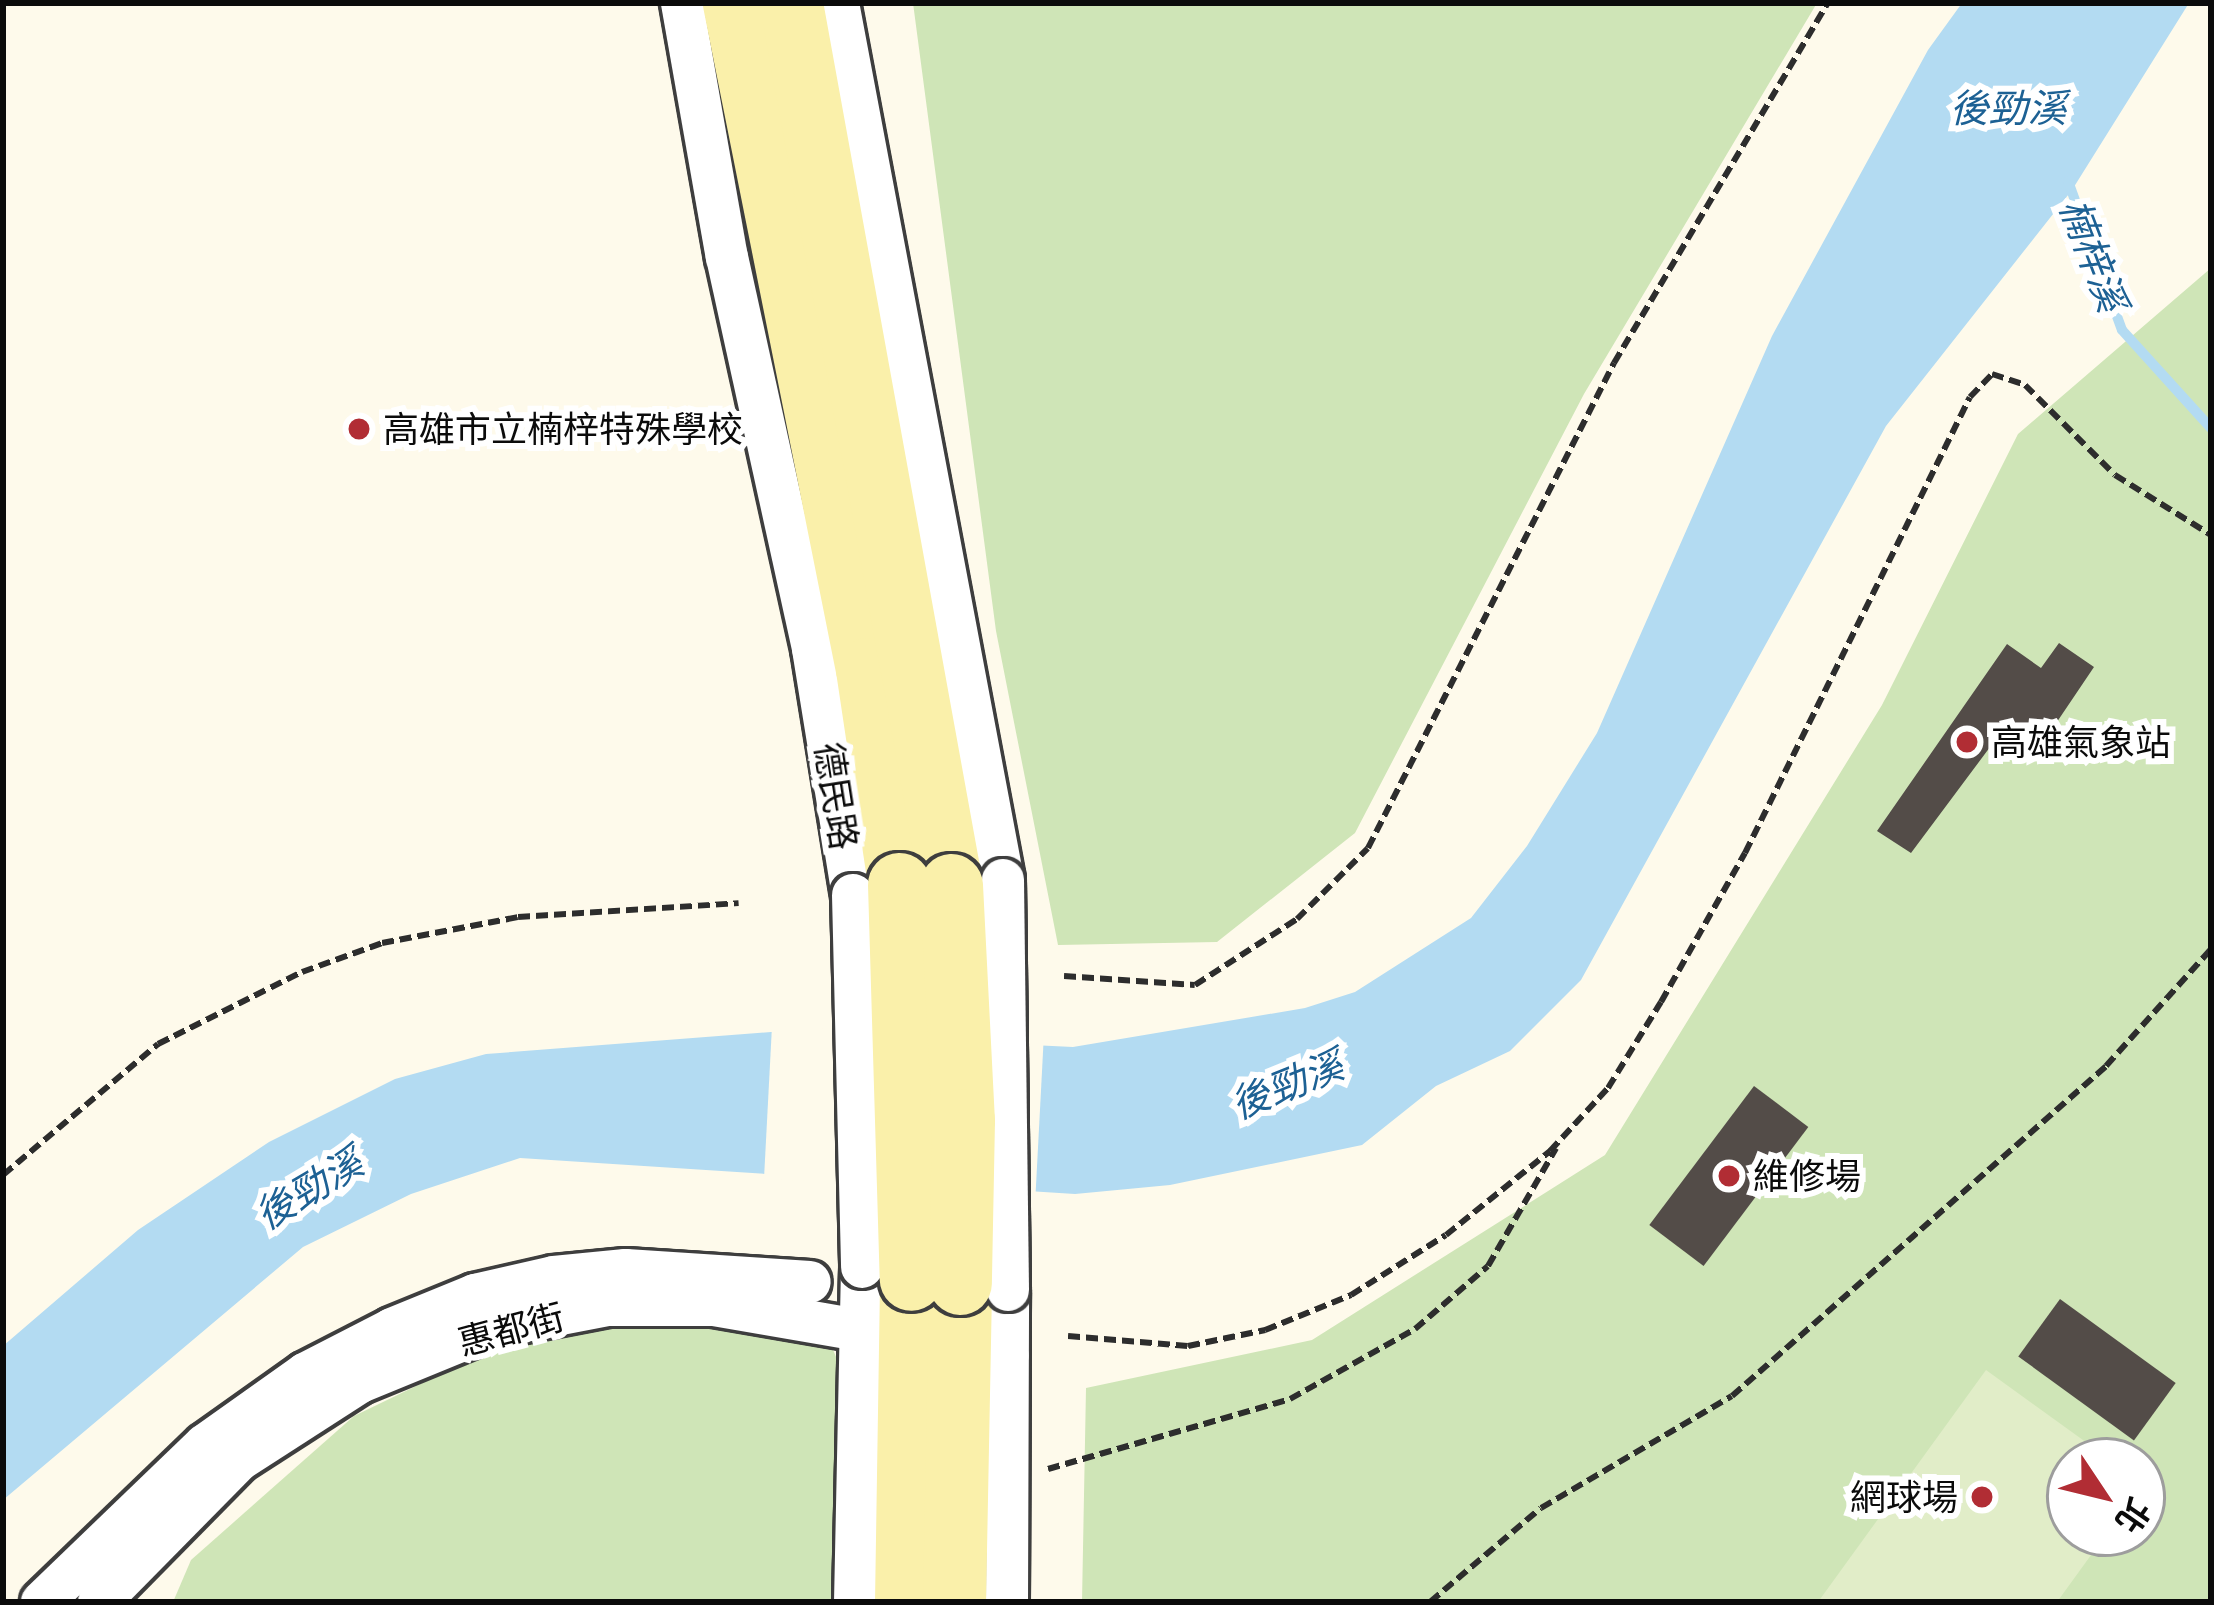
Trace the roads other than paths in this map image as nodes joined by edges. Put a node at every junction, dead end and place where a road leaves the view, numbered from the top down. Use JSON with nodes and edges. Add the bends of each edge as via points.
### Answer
{"nodes":[{"id":1,"x":682,"y":3,"type":"edge"},
{"id":2,"x":734,"y":3,"type":"edge"},
{"id":3,"x":791,"y":3,"type":"edge"},
{"id":4,"x":838,"y":3,"type":"edge"},
{"id":5,"x":926,"y":886,"type":"junction"},
{"id":6,"x":810,"y":1282,"type":"dead end"},
{"id":7,"x":935,"y":1310,"type":"junction"},
{"id":8,"x":42,"y":1602,"type":"edge"},
{"id":9,"x":98,"y":1602,"type":"edge"},
{"id":10,"x":855,"y":1602,"type":"edge"},
{"id":11,"x":906,"y":1602,"type":"edge"},
{"id":12,"x":954,"y":1602,"type":"edge"},
{"id":13,"x":1007,"y":1602,"type":"edge"}],
"edges":[{"from":1,"to":5,"type":"street","name":"德民路","via":[[727,257],[813,649]]},
{"from":2,"to":5,"type":"street","name":"德民路","via":[[867,669]]},
{"from":3,"to":5,"type":"street","name":"德民路"},
{"from":4,"to":5,"type":"street","name":"德民路"},
{"from":5,"to":7,"type":"street","name":"德民路","bridge":true},
{"from":5,"to":7,"type":"street","name":"德民路","bridge":true},
{"from":6,"to":8,"type":"street","via":[[626,1270],[554,1277],[475,1295],[392,1329],[305,1374],[205,1445]]},
{"from":7,"to":9,"type":"street","name":"惠都街","via":[[650,1305],[494,1327],[360,1382],[238,1460]]},
{"from":7,"to":10,"type":"street","name":"德民路"},
{"from":7,"to":11,"type":"street","name":"德民路"},
{"from":7,"to":12,"type":"street","name":"德民路"},
{"from":7,"to":13,"type":"street","name":"德民路","via":[[1008,1473]]}]}
